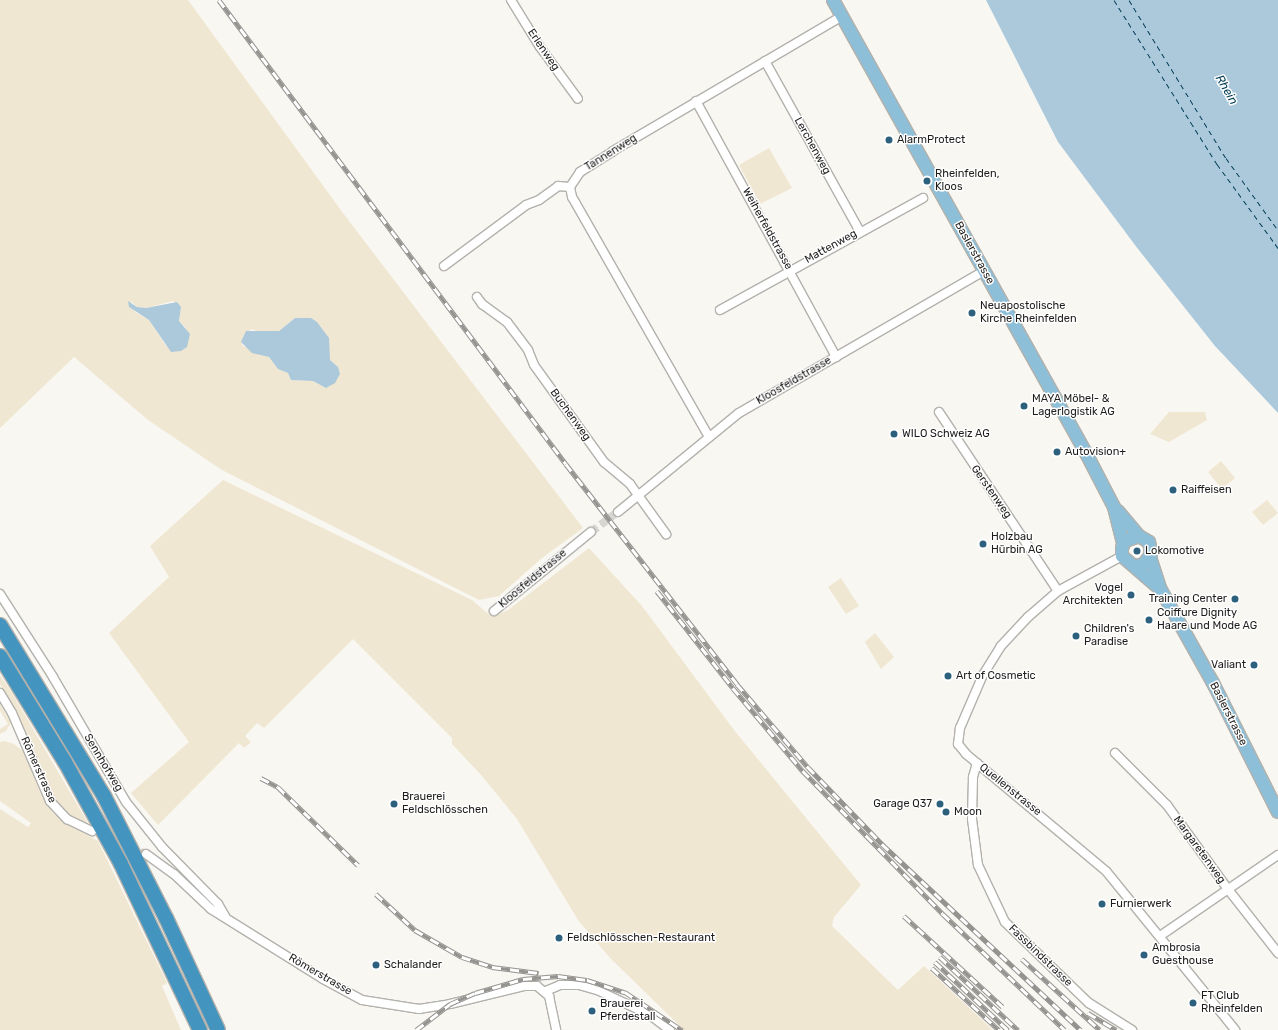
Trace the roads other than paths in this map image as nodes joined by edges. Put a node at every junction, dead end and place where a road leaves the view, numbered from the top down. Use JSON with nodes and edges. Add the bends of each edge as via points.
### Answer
{"nodes":[{"id":1,"x":511,"y":0,"type":"edge"},
{"id":2,"x":833,"y":0,"type":"edge"},
{"id":3,"x":842,"y":16,"type":"junction"},
{"id":4,"x":765,"y":61,"type":"junction"},
{"id":5,"x":578,"y":100,"type":"dead end"},
{"id":6,"x":696,"y":101,"type":"junction"},
{"id":7,"x":570,"y":187,"type":"junction"},
{"id":8,"x":923,"y":198,"type":"dead end"},
{"id":9,"x":860,"y":232,"type":"junction"},
{"id":10,"x":444,"y":266,"type":"dead end"},
{"id":11,"x":790,"y":270,"type":"junction"},
{"id":12,"x":984,"y":271,"type":"junction"},
{"id":13,"x":476,"y":297,"type":"dead end"},
{"id":14,"x":720,"y":310,"type":"dead end"},
{"id":15,"x":836,"y":357,"type":"junction"},
{"id":16,"x":939,"y":412,"type":"dead end"},
{"id":17,"x":709,"y":437,"type":"junction"},
{"id":18,"x":638,"y":496,"type":"junction"},
{"id":19,"x":1114,"y":507,"type":"junction"},
{"id":20,"x":618,"y":512,"type":"tunnel mouth"},
{"id":21,"x":591,"y":532,"type":"tunnel mouth"},
{"id":22,"x":666,"y":534,"type":"dead end"},
{"id":23,"x":1139,"y":536,"type":"junction"},
{"id":24,"x":1123,"y":550,"type":"junction"},
{"id":25,"x":1150,"y":557,"type":"junction"},
{"id":26,"x":1136,"y":566,"type":"junction"},
{"id":27,"x":1161,"y":590,"type":"junction"},
{"id":28,"x":1058,"y":591,"type":"junction"},
{"id":29,"x":0,"y":594,"type":"edge"},
{"id":30,"x":494,"y":611,"type":"dead end"},
{"id":31,"x":0,"y":625,"type":"edge"},
{"id":32,"x":0,"y":656,"type":"edge"},
{"id":33,"x":0,"y":693,"type":"edge"},
{"id":34,"x":1115,"y":753,"type":"dead end"},
{"id":35,"x":977,"y":763,"type":"junction"},
{"id":36,"x":1278,"y":812,"type":"edge"},
{"id":37,"x":92,"y":831,"type":"dead end"},
{"id":38,"x":146,"y":854,"type":"tunnel mouth"},
{"id":39,"x":1278,"y":855,"type":"edge"},
{"id":40,"x":1226,"y":888,"type":"junction"},
{"id":41,"x":225,"y":916,"type":"junction"},
{"id":42,"x":1160,"y":936,"type":"junction"},
{"id":43,"x":1278,"y":953,"type":"edge"},
{"id":44,"x":546,"y":991,"type":"junction"},
{"id":45,"x":200,"y":1030,"type":"edge"},
{"id":46,"x":218,"y":1030,"type":"edge"},
{"id":47,"x":556,"y":1030,"type":"edge"},
{"id":48,"x":670,"y":1030,"type":"edge"},
{"id":49,"x":1132,"y":1030,"type":"edge"},
{"id":50,"x":1235,"y":1030,"type":"edge"}],
"edges":[{"from":1,"to":5,"type":"street","name":"Erlenweg","via":[[540,47]]},
{"from":2,"to":3,"type":"main road","name":"Baslerstrasse"},
{"from":3,"to":4,"type":"street","name":"Tannenweg"},
{"from":3,"to":12,"type":"main road","name":"Baslerstrasse"},
{"from":4,"to":6,"type":"street","name":"Tannenweg"},
{"from":4,"to":9,"type":"street","name":"Lerchenweg"},
{"from":6,"to":7,"type":"street","name":"Tannenweg","via":[[580,172]]},
{"from":6,"to":11,"type":"street","name":"Weiherfeldstrasse"},
{"from":7,"to":10,"type":"street","via":[[558,186],[539,200],[526,205]]},
{"from":7,"to":17,"type":"street","via":[[572,196]]},
{"from":8,"to":9,"type":"street","name":"Mattenweg"},
{"from":9,"to":11,"type":"street","name":"Mattenweg"},
{"from":11,"to":14,"type":"street","name":"Mattenweg"},
{"from":11,"to":15,"type":"street","name":"Weiherfeldstrasse"},
{"from":12,"to":15,"type":"street","name":"Kloosfeldstrasse"},
{"from":12,"to":19,"type":"main road","name":"Baslerstrasse"},
{"from":13,"to":18,"type":"street","name":"Buchenweg","via":[[507,322],[528,350],[534,365],[604,462],[630,484]]},
{"from":15,"to":17,"type":"street","name":"Kloosfeldstrasse","via":[[739,413]]},
{"from":16,"to":28,"type":"street","name":"Gerstenweg"},
{"from":17,"to":18,"type":"street","name":"Kloosfeldstrasse"},
{"from":18,"to":20,"type":"street","name":"Kloosfeldstrasse"},
{"from":18,"to":22,"type":"street","name":"Buchenweg"},
{"from":19,"to":23,"type":"main road","name":"Baslerstrasse"},
{"from":19,"to":24,"type":"main road","name":"Baslerstrasse"},
{"from":21,"to":30,"type":"street","name":"Kloosfeldstrasse"},
{"from":23,"to":24,"type":"main road","via":[[1128,538]]},
{"from":23,"to":25,"type":"main road","via":[[1149,542]]},
{"from":24,"to":26,"type":"main road","via":[[1128,563]]},
{"from":24,"to":28,"type":"street","name":"Quellenstrasse"},
{"from":25,"to":26,"type":"main road","via":[[1144,564]]},
{"from":25,"to":27,"type":"main road","name":"Baslerstrasse"},
{"from":26,"to":27,"type":"main road","name":"Baslerstrasse"},
{"from":27,"to":36,"type":"main road","name":"Baslerstrasse"},
{"from":28,"to":35,"type":"street","name":"Quellenstrasse","via":[[1028,617],[1001,646],[982,678],[962,723],[958,744]]},
{"from":29,"to":41,"type":"street","name":"Sennhofweg","via":[[53,677],[126,802],[162,847],[218,904]]},
{"from":31,"to":46,"type":"highway","via":[[107,803],[166,918]]},
{"from":32,"to":45,"type":"highway","via":[[65,762],[121,864]]},
{"from":33,"to":37,"type":"street","name":"Römerstrasse","via":[[12,713],[50,801],[68,819]]},
{"from":34,"to":40,"type":"street","name":"Margaretenweg","via":[[1167,805]]},
{"from":35,"to":42,"type":"street","name":"Quellenstrasse","via":[[1106,871]]},
{"from":35,"to":49,"type":"street","name":"Fassbindstrasse","via":[[973,777],[972,819],[978,866],[1005,922],[1089,1003]]},
{"from":38,"to":41,"type":"street","name":"Römerstrasse","via":[[174,874],[211,909]]},
{"from":39,"to":40,"type":"street"},
{"from":40,"to":42,"type":"street"},
{"from":40,"to":43,"type":"street","name":"Margaretenweg"},
{"from":41,"to":44,"type":"street","name":"Römerstrasse","via":[[240,929],[362,1000],[419,1009],[524,986],[537,986]]},
{"from":42,"to":50,"type":"street","name":"Quellenstrasse"},
{"from":44,"to":47,"type":"street"},
{"from":44,"to":48,"type":"street","via":[[560,985],[597,990],[650,1015]]}]}
